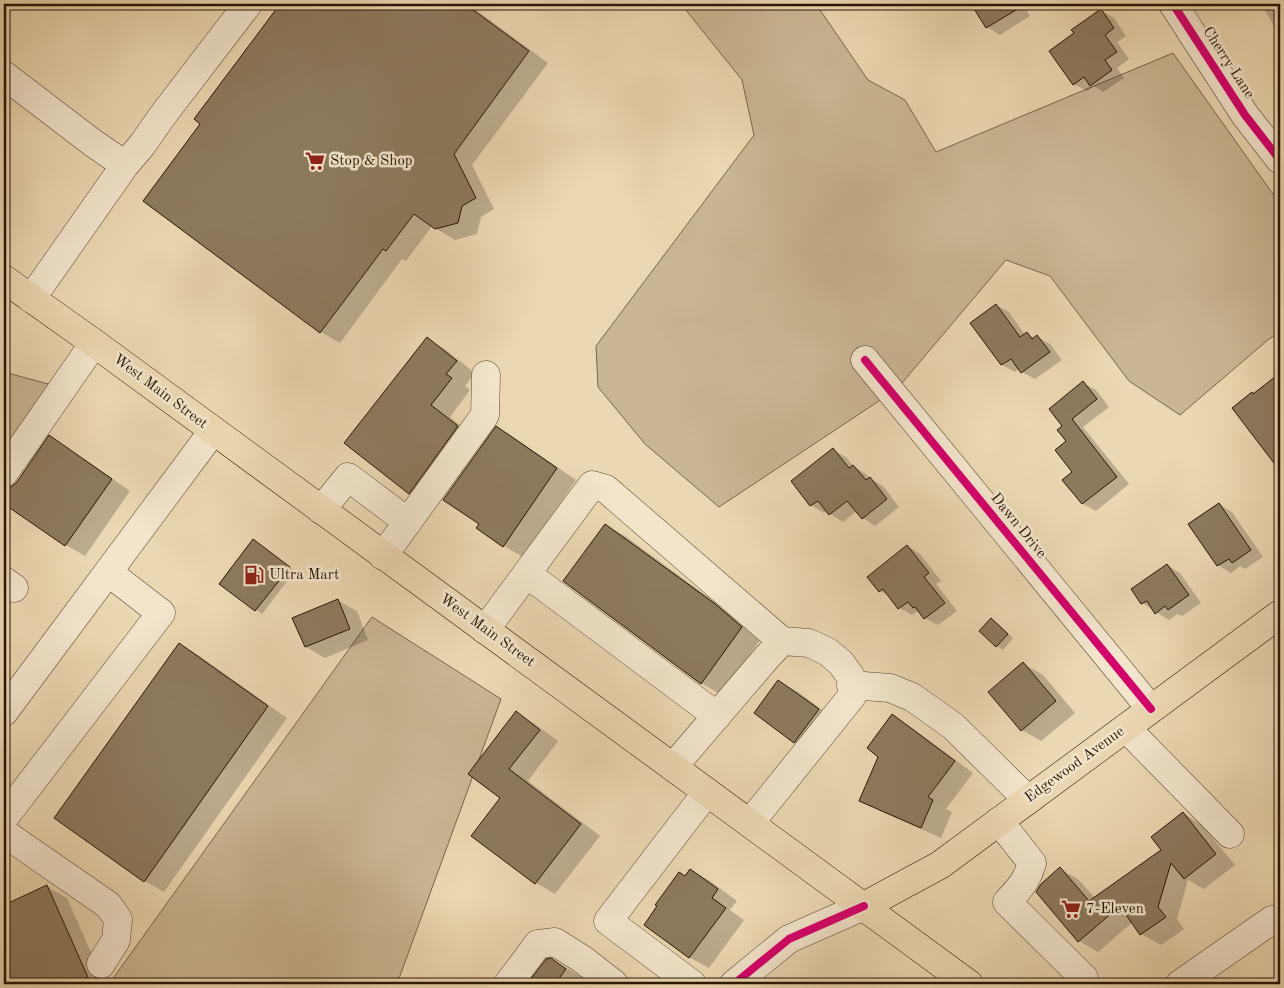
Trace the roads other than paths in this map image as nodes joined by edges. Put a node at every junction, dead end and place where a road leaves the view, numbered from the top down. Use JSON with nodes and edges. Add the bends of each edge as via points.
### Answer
{"nodes":[{"id":1,"x":248,"y":4,"type":"edge"},
{"id":2,"x":1173,"y":4,"type":"edge"},
{"id":3,"x":4,"y":75,"type":"edge"},
{"id":4,"x":1280,"y":160,"type":"edge"},
{"id":5,"x":125,"y":165,"type":"junction"},
{"id":6,"x":4,"y":279,"type":"edge"},
{"id":7,"x":31,"y":299,"type":"junction"},
{"id":8,"x":94,"y":343,"type":"junction"},
{"id":9,"x":865,"y":360,"type":"dead end"},
{"id":10,"x":486,"y":375,"type":"dead end"},
{"id":11,"x":213,"y":431,"type":"junction"},
{"id":12,"x":4,"y":472,"type":"edge"},
{"id":13,"x":321,"y":510,"type":"junction"},
{"id":14,"x":408,"y":522,"type":"junction"},
{"id":15,"x":383,"y":556,"type":"junction"},
{"id":16,"x":108,"y":572,"type":"junction"},
{"id":17,"x":527,"y":574,"type":"junction"},
{"id":18,"x":1280,"y":614,"type":"edge"},
{"id":19,"x":485,"y":630,"type":"junction"},
{"id":20,"x":782,"y":641,"type":"junction"},
{"id":21,"x":851,"y":685,"type":"junction"},
{"id":22,"x":1151,"y":709,"type":"junction"},
{"id":23,"x":4,"y":712,"type":"edge"},
{"id":24,"x":717,"y":716,"type":"junction"},
{"id":25,"x":1126,"y":728,"type":"junction"},
{"id":26,"x":673,"y":767,"type":"junction"},
{"id":27,"x":707,"y":792,"type":"junction"},
{"id":28,"x":1028,"y":800,"type":"junction"},
{"id":29,"x":4,"y":818,"type":"edge"},
{"id":30,"x":999,"y":821,"type":"junction"},
{"id":31,"x":750,"y":823,"type":"junction"},
{"id":32,"x":4,"y":833,"type":"edge"},
{"id":33,"x":1230,"y":834,"type":"dead end"},
{"id":34,"x":864,"y":906,"type":"junction"},
{"id":35,"x":1280,"y":919,"type":"edge"},
{"id":36,"x":101,"y":964,"type":"dead end"},
{"id":37,"x":508,"y":984,"type":"edge"},
{"id":38,"x":614,"y":984,"type":"edge"},
{"id":39,"x":692,"y":984,"type":"edge"},
{"id":40,"x":734,"y":984,"type":"edge"},
{"id":41,"x":969,"y":984,"type":"edge"},
{"id":42,"x":1078,"y":984,"type":"edge"},
{"id":43,"x":1180,"y":984,"type":"edge"}],
"edges":[{"from":1,"to":5,"type":"street"},
{"from":2,"to":4,"type":"street","name":"Cherry Lane","via":[[1245,115]]},
{"from":3,"to":5,"type":"street"},
{"from":5,"to":7,"type":"street"},
{"from":6,"to":7,"type":"main road","name":"West Main Street"},
{"from":7,"to":8,"type":"main road","name":"West Main Street"},
{"from":8,"to":11,"type":"main road","name":"West Main Street"},
{"from":8,"to":12,"type":"street"},
{"from":9,"to":22,"type":"street","name":"Dawn Drive"},
{"from":10,"to":14,"type":"street","via":[[485,415]]},
{"from":11,"to":13,"type":"main road","name":"West Main Street"},
{"from":11,"to":16,"type":"street"},
{"from":13,"to":14,"type":"street","via":[[348,476]]},
{"from":13,"to":15,"type":"main road","name":"West Main Street"},
{"from":14,"to":15,"type":"street"},
{"from":15,"to":19,"type":"main road","name":"West Main Street"},
{"from":16,"to":23,"type":"street"},
{"from":16,"to":29,"type":"street","via":[[161,612]]},
{"from":17,"to":19,"type":"street"},
{"from":17,"to":20,"type":"street","via":[[592,485],[606,489]]},
{"from":17,"to":24,"type":"street"},
{"from":18,"to":22,"type":"main road","name":"Edgewood Avenue"},
{"from":19,"to":26,"type":"main road","name":"West Main Street"},
{"from":20,"to":21,"type":"street","via":[[809,644],[828,652],[851,677]]},
{"from":20,"to":24,"type":"street"},
{"from":21,"to":28,"type":"street","via":[[890,688],[912,697],[952,726]]},
{"from":21,"to":31,"type":"street","via":[[852,696]]},
{"from":22,"to":25,"type":"main road","name":"Edgewood Avenue"},
{"from":24,"to":26,"type":"street"},
{"from":25,"to":28,"type":"main road","name":"Edgewood Avenue"},
{"from":25,"to":33,"type":"street"},
{"from":26,"to":27,"type":"main road","name":"West Main Street"},
{"from":27,"to":31,"type":"main road","name":"West Main Street"},
{"from":27,"to":39,"type":"street","via":[[608,921]]},
{"from":28,"to":30,"type":"main road","name":"Edgewood Avenue"},
{"from":30,"to":34,"type":"main road","name":"Edgewood Avenue","via":[[940,865]]},
{"from":30,"to":42,"type":"street","via":[[1032,864],[1029,875],[1007,902],[1084,978]]},
{"from":31,"to":34,"type":"main road","name":"West Main Street"},
{"from":32,"to":36,"type":"street","via":[[108,906],[118,919],[116,940]]},
{"from":34,"to":40,"type":"street","via":[[788,939]]},
{"from":34,"to":41,"type":"main road","name":"West Main Street"},
{"from":35,"to":43,"type":"street","via":[[1272,920]]},
{"from":37,"to":38,"type":"street","via":[[538,944],[555,942]]}]}
